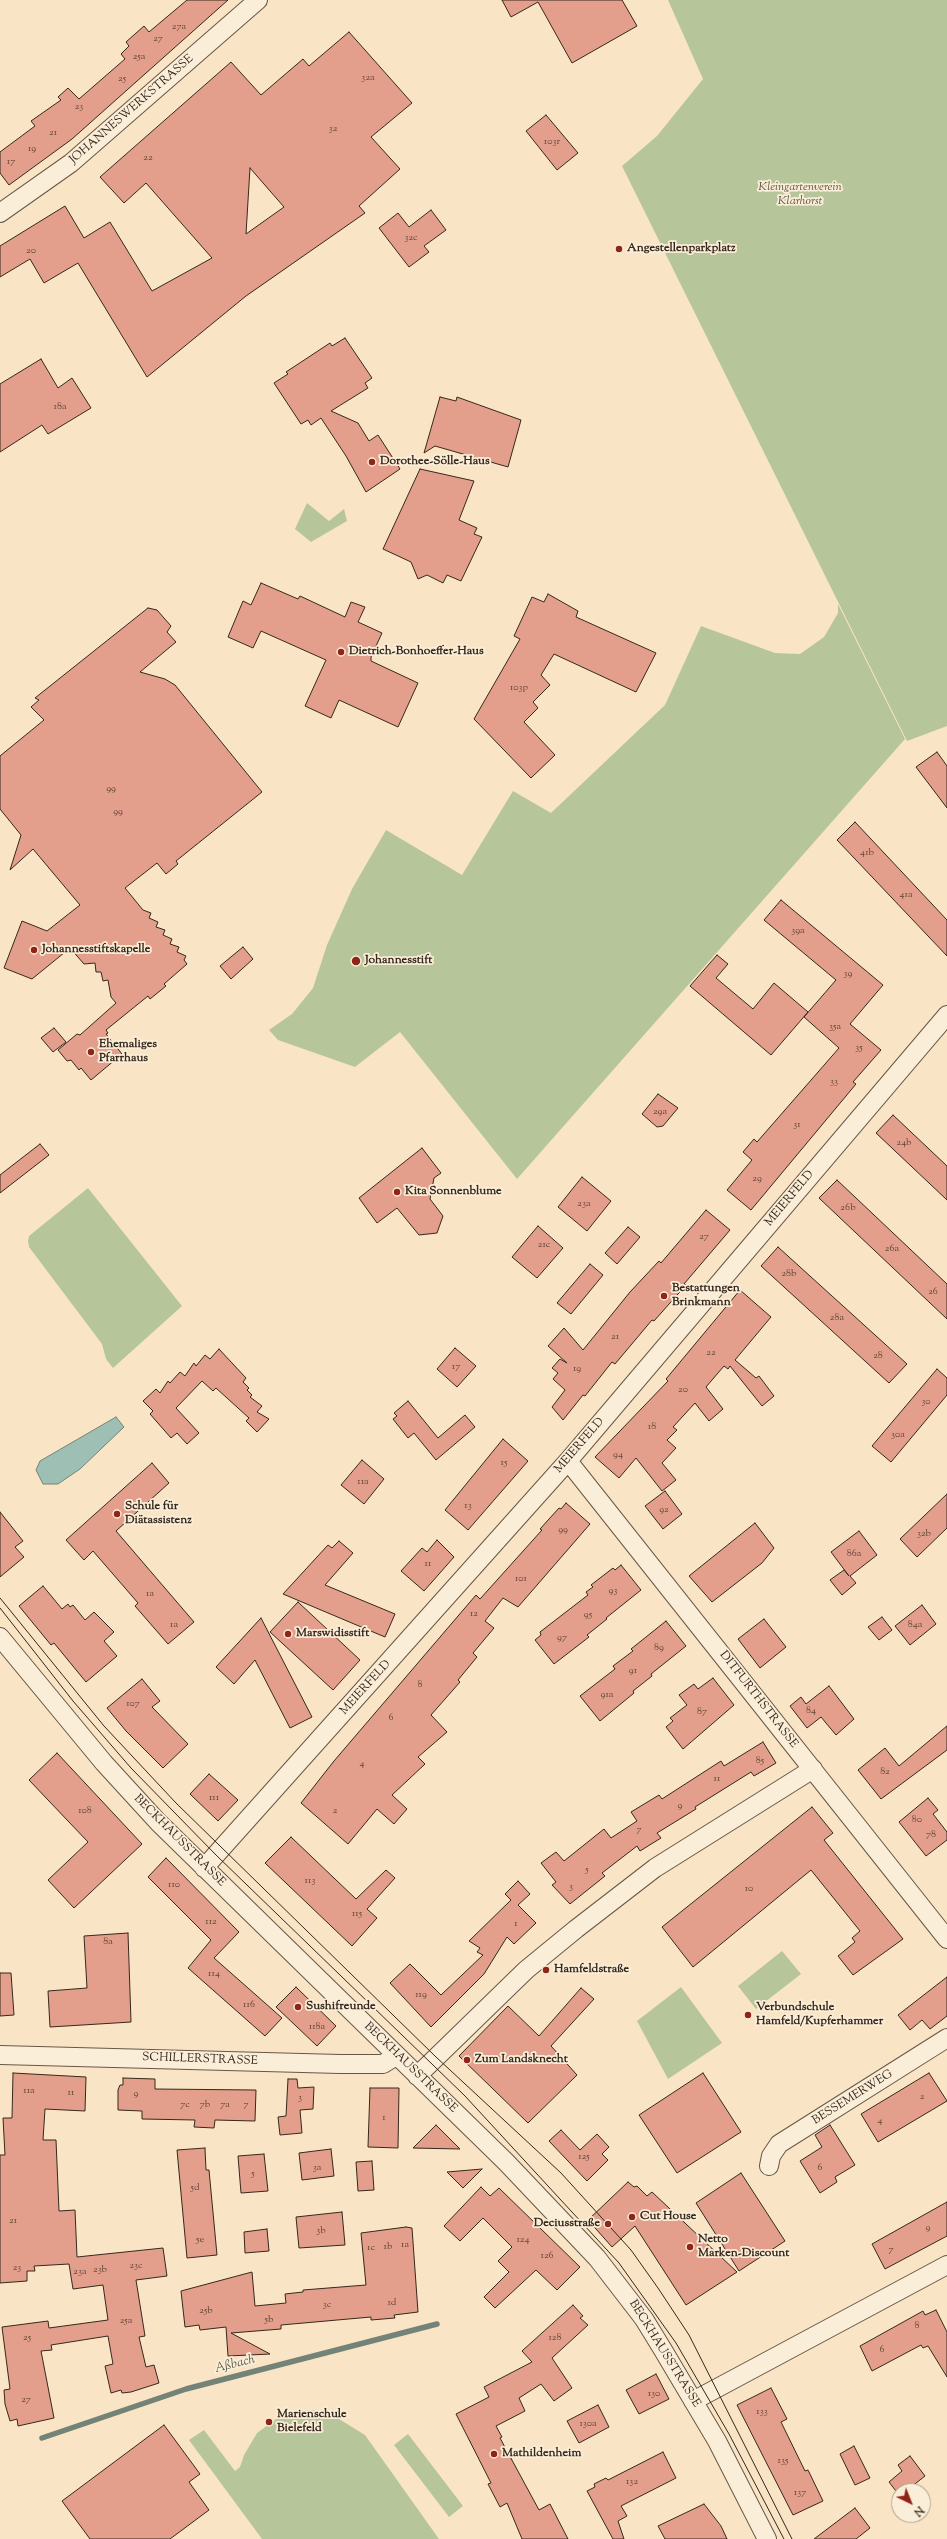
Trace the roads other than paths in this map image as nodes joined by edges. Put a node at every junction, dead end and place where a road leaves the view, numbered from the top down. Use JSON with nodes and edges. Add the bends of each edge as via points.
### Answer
{"nodes":[{"id":1,"x":258,"y":0,"type":"edge"},
{"id":2,"x":0,"y":213,"type":"edge"},
{"id":3,"x":947,"y":1015,"type":"edge"},
{"id":4,"x":568,"y":1461,"type":"junction"},
{"id":5,"x":0,"y":1637,"type":"edge"},
{"id":6,"x":813,"y":1769,"type":"junction"},
{"id":7,"x":204,"y":1868,"type":"junction"},
{"id":8,"x":947,"y":1939,"type":"edge"},
{"id":9,"x":947,"y":2038,"type":"edge"},
{"id":10,"x":0,"y":2055,"type":"edge"},
{"id":11,"x":396,"y":2056,"type":"junction"},
{"id":12,"x":417,"y":2076,"type":"junction"},
{"id":13,"x":769,"y":2166,"type":"dead end"},
{"id":14,"x":944,"y":2271,"type":"edge"},
{"id":15,"x":693,"y":2401,"type":"junction"},
{"id":16,"x":767,"y":2539,"type":"edge"}],
"edges":[{"from":1,"to":2,"type":"street","name":"JOHANNESWERKSTRASSE","via":[[71,163]]},
{"from":3,"to":4,"type":"street","name":"MEIERFELD"},
{"from":4,"to":6,"type":"street","name":"DITFURTHSTRASSE"},
{"from":4,"to":7,"type":"street","name":"MEIERFELD"},
{"from":5,"to":7,"type":"street","name":"BECKHAUSSTRASSE","via":[[104,1763]]},
{"from":6,"to":8,"type":"street","name":"DITFURTHSTRASSE"},
{"from":6,"to":12,"type":"street","via":[[655,1868],[576,1929],[526,1970]]},
{"from":7,"to":11,"type":"street","name":"BECKHAUSSTRASSE"},
{"from":9,"to":13,"type":"street","name":"BESSEMERWEG","via":[[780,2144],[771,2156]]},
{"from":10,"to":11,"type":"street","name":"SCHILLERSTRASSE","via":[[340,2064],[383,2064]]},
{"from":11,"to":12,"type":"street","name":"BECKHAUSSTRASSE"},
{"from":12,"to":15,"type":"street","name":"BECKHAUSSTRASSE","via":[[515,2171],[597,2258],[644,2319]]},
{"from":14,"to":15,"type":"street"},
{"from":15,"to":16,"type":"street","name":"BECKHAUSSTRASSE","via":[[717,2441]]}]}
